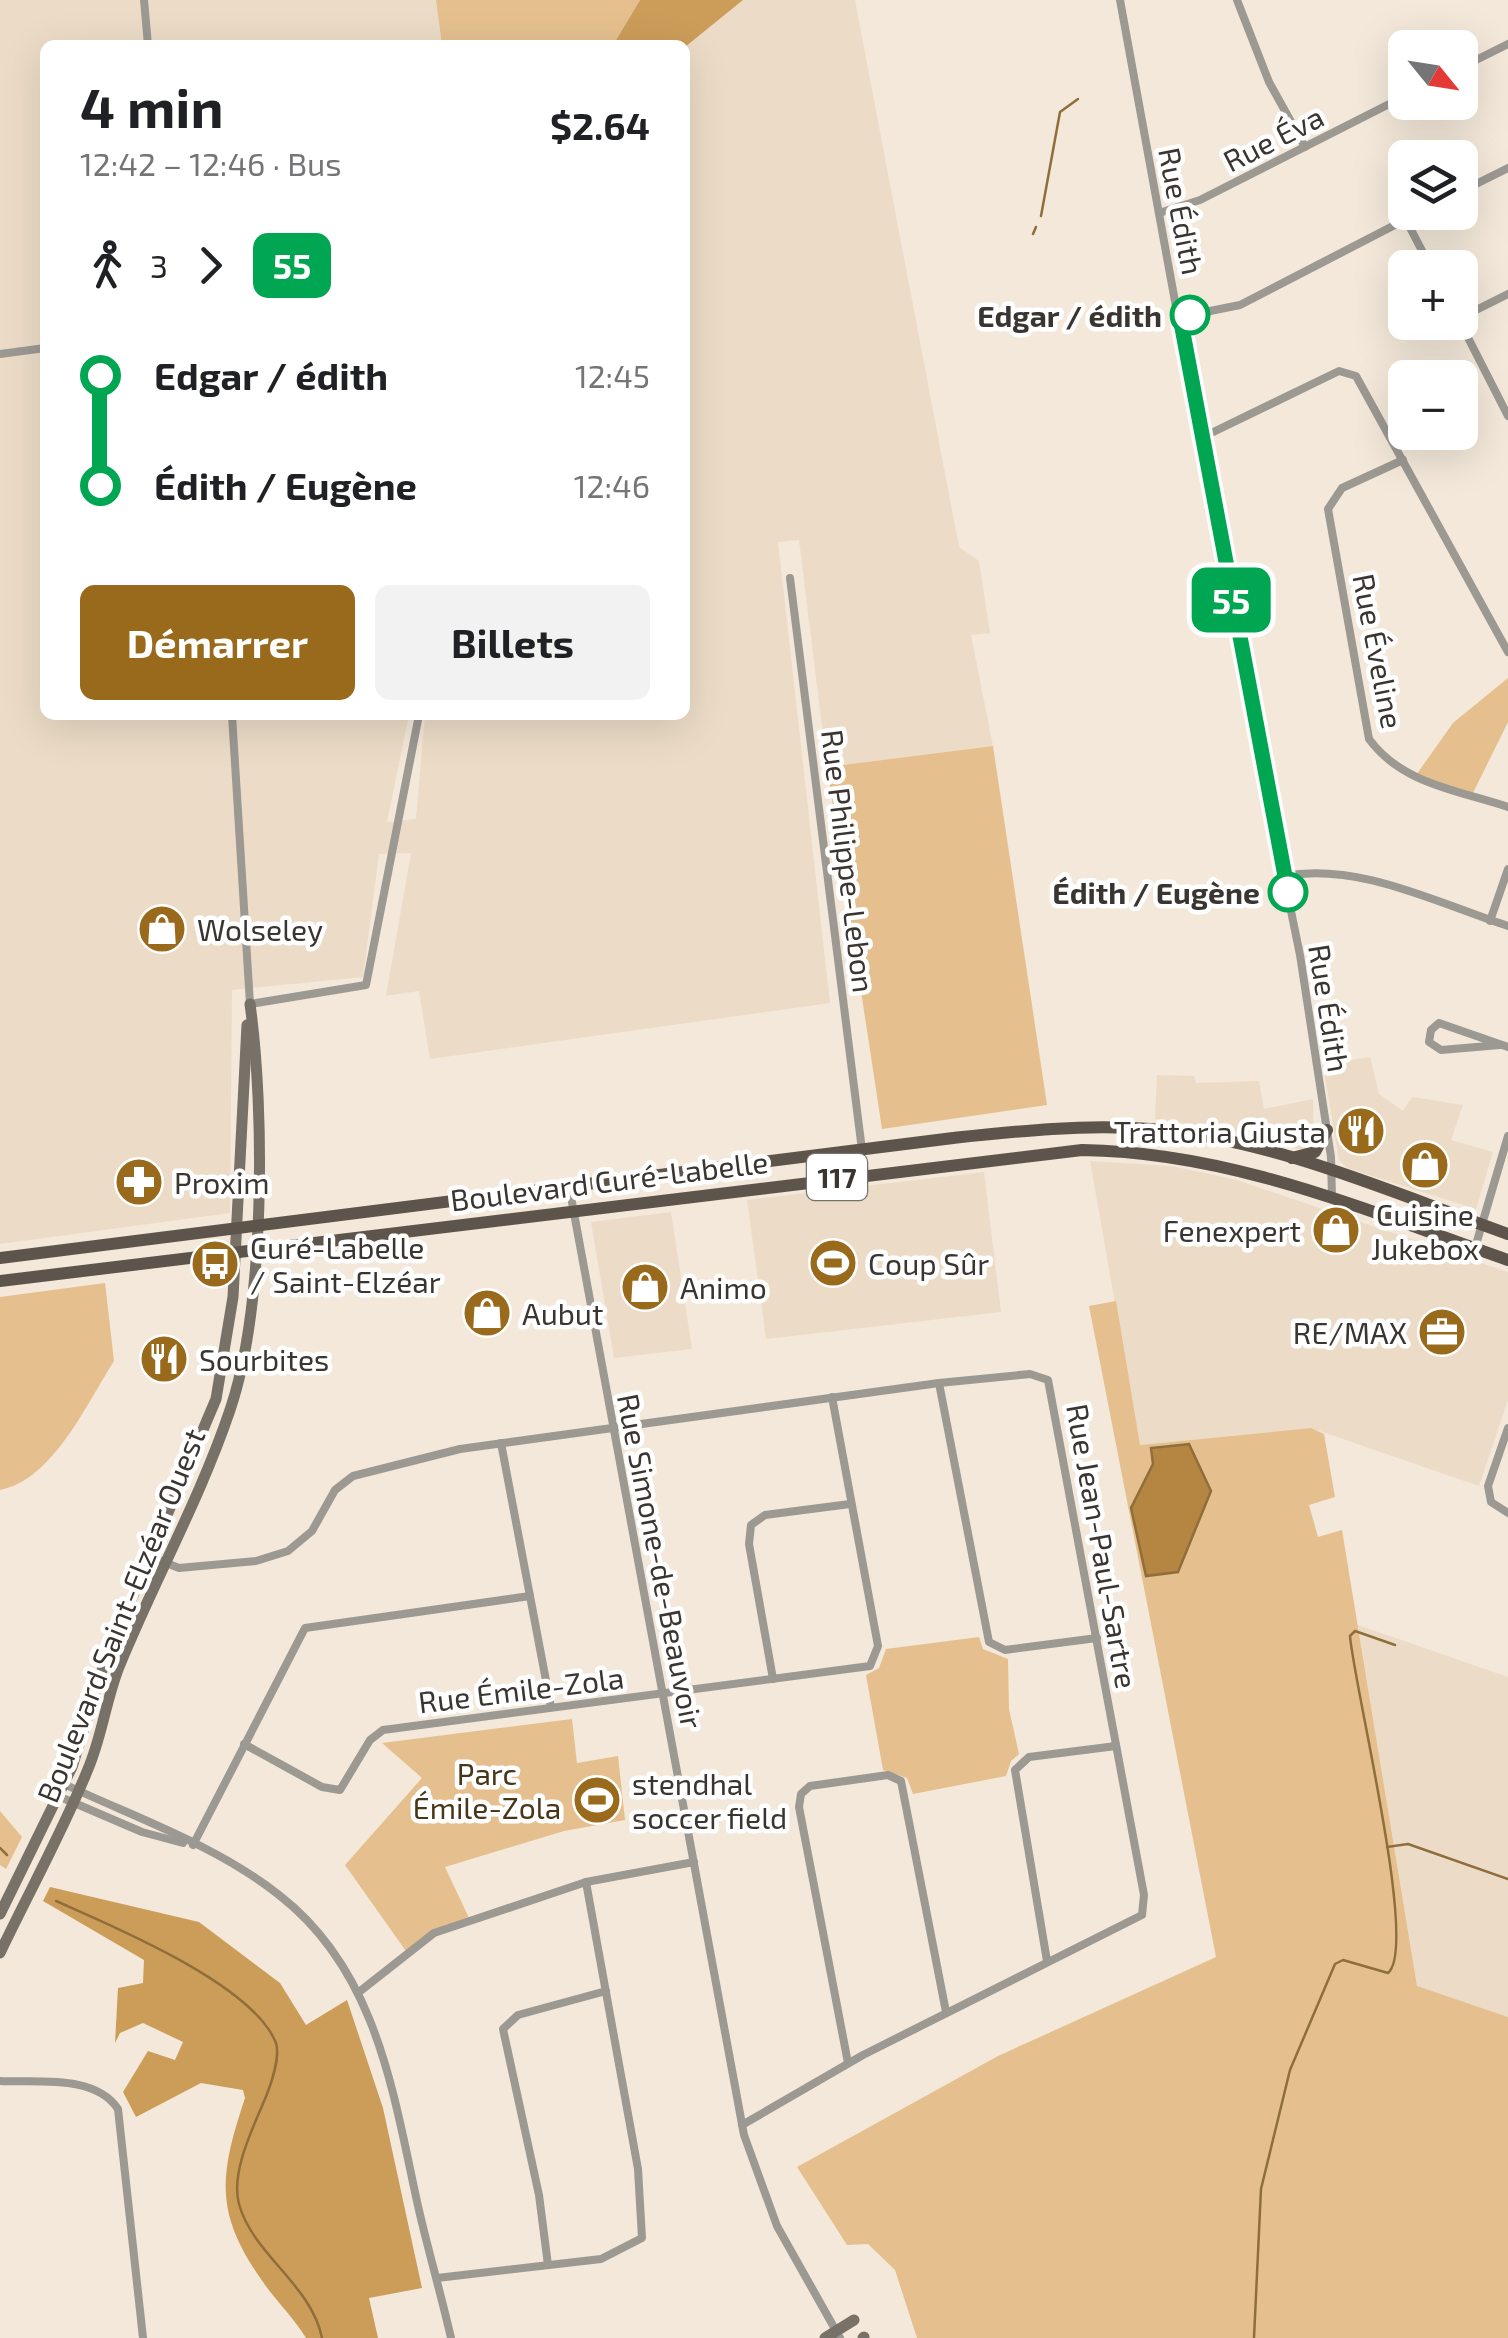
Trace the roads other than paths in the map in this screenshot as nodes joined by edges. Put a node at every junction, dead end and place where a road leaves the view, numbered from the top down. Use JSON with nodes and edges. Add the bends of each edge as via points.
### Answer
{"nodes":[{"id":1,"x":144,"y":0,"type":"edge"},
{"id":2,"x":1120,"y":0,"type":"edge"},
{"id":3,"x":1236,"y":0,"type":"edge"},
{"id":4,"x":148,"y":40,"type":"edge"},
{"id":5,"x":1508,"y":44,"type":"edge"},
{"id":6,"x":1478,"y":59,"type":"edge"},
{"id":7,"x":1388,"y":104,"type":"edge"},
{"id":8,"x":1305,"y":146,"type":"junction"},
{"id":9,"x":1508,"y":168,"type":"edge"},
{"id":10,"x":1478,"y":183,"type":"edge"},
{"id":11,"x":1159,"y":214,"type":"junction"},
{"id":12,"x":1388,"y":229,"type":"edge"},
{"id":13,"x":1508,"y":294,"type":"edge"},
{"id":14,"x":1478,"y":310,"type":"edge"},
{"id":15,"x":1180,"y":317,"type":"junction"},
{"id":16,"x":1470,"y":340,"type":"edge"},
{"id":17,"x":40,"y":349,"type":"edge"},
{"id":18,"x":0,"y":354,"type":"edge"},
{"id":19,"x":1508,"y":416,"type":"edge"},
{"id":20,"x":1203,"y":437,"type":"junction"},
{"id":21,"x":1403,"y":460,"type":"junction"},
{"id":22,"x":790,"y":578,"type":"dead end"},
{"id":23,"x":1508,"y":652,"type":"edge"},
{"id":24,"x":232,"y":720,"type":"edge"},
{"id":25,"x":418,"y":720,"type":"edge"},
{"id":26,"x":1508,"y":807,"type":"edge"},
{"id":27,"x":1508,"y":869,"type":"edge"},
{"id":28,"x":1284,"y":876,"type":"junction"},
{"id":29,"x":1490,"y":920,"type":"junction"},
{"id":30,"x":1508,"y":926,"type":"edge"},
{"id":31,"x":250,"y":1004,"type":"junction"},
{"id":32,"x":1504,"y":1046,"type":"edge"},
{"id":33,"x":1327,"y":1130,"type":"junction"},
{"id":34,"x":1508,"y":1136,"type":"edge"},
{"id":35,"x":862,"y":1150,"type":"junction"},
{"id":36,"x":1290,"y":1158,"type":"junction"},
{"id":37,"x":1332,"y":1172,"type":"junction"},
{"id":38,"x":568,"y":1186,"type":"junction"},
{"id":39,"x":1332,"y":1198,"type":"junction"},
{"id":40,"x":572,"y":1210,"type":"junction"},
{"id":41,"x":255,"y":1225,"type":"junction"},
{"id":42,"x":1482,"y":1225,"type":"junction"},
{"id":43,"x":238,"y":1228,"type":"junction"},
{"id":44,"x":1508,"y":1234,"type":"edge"},
{"id":45,"x":1475,"y":1248,"type":"junction"},
{"id":46,"x":254,"y":1250,"type":"junction"},
{"id":47,"x":237,"y":1252,"type":"junction"},
{"id":48,"x":0,"y":1258,"type":"edge"},
{"id":49,"x":1508,"y":1260,"type":"edge"},
{"id":50,"x":0,"y":1281,"type":"edge"},
{"id":51,"x":939,"y":1383,"type":"junction"},
{"id":52,"x":832,"y":1397,"type":"junction"},
{"id":53,"x":612,"y":1425,"type":"junction"},
{"id":54,"x":1508,"y":1428,"type":"edge"},
{"id":55,"x":501,"y":1443,"type":"junction"},
{"id":56,"x":850,"y":1504,"type":"junction"},
{"id":57,"x":1508,"y":1512,"type":"edge"},
{"id":58,"x":149,"y":1556,"type":"junction"},
{"id":59,"x":165,"y":1562,"type":"junction"},
{"id":60,"x":530,"y":1596,"type":"junction"},
{"id":61,"x":1097,"y":1638,"type":"junction"},
{"id":62,"x":772,"y":1679,"type":"junction"},
{"id":63,"x":662,"y":1693,"type":"junction"},
{"id":64,"x":551,"y":1707,"type":"junction"},
{"id":65,"x":244,"y":1744,"type":"junction"},
{"id":66,"x":1116,"y":1746,"type":"junction"},
{"id":67,"x":64,"y":1784,"type":"junction"},
{"id":68,"x":78,"y":1790,"type":"junction"},
{"id":69,"x":58,"y":1796,"type":"junction"},
{"id":70,"x":72,"y":1803,"type":"junction"},
{"id":71,"x":192,"y":1845,"type":"junction"},
{"id":72,"x":694,"y":1862,"type":"junction"},
{"id":73,"x":586,"y":1882,"type":"junction"},
{"id":74,"x":0,"y":1914,"type":"edge"},
{"id":75,"x":0,"y":1953,"type":"edge"},
{"id":76,"x":1047,"y":1961,"type":"junction"},
{"id":77,"x":606,"y":1991,"type":"junction"},
{"id":78,"x":359,"y":1992,"type":"junction"},
{"id":79,"x":946,"y":2012,"type":"junction"},
{"id":80,"x":848,"y":2063,"type":"junction"},
{"id":81,"x":0,"y":2081,"type":"edge"},
{"id":82,"x":742,"y":2124,"type":"junction"},
{"id":83,"x":548,"y":2265,"type":"junction"},
{"id":84,"x":438,"y":2278,"type":"junction"},
{"id":85,"x":854,"y":2320,"type":"dead end"},
{"id":86,"x":834,"y":2336,"type":"edge"},
{"id":87,"x":143,"y":2338,"type":"edge"},
{"id":88,"x":451,"y":2338,"type":"edge"}],
"edges":[{"from":1,"to":4,"type":"street"},
{"from":2,"to":11,"type":"street","name":"Rue Édith"},
{"from":3,"to":8,"type":"street","via":[[1269,82]]},
{"from":5,"to":6,"type":"street"},
{"from":7,"to":8,"type":"street","name":"Rue Éva"},
{"from":8,"to":11,"type":"street","name":"Rue Éva"},
{"from":9,"to":10,"type":"street"},
{"from":11,"to":15,"type":"street","name":"Rue Édith"},
{"from":12,"to":15,"type":"street","via":[[1240,305]]},
{"from":13,"to":14,"type":"street"},
{"from":15,"to":20,"type":"street","name":"Rue Édith"},
{"from":16,"to":19,"type":"street"},
{"from":17,"to":18,"type":"street"},
{"from":20,"to":21,"type":"street","via":[[1290,392],[1348,372]]},
{"from":20,"to":28,"type":"street","name":"Rue Édith"},
{"from":21,"to":23,"type":"street"},
{"from":21,"to":26,"type":"street","name":"Rue Éveline","via":[[1342,488],[1328,508],[1370,739],[1385,760],[1414,778]]},
{"from":22,"to":35,"type":"street","name":"Rue Philippe-Lebon"},
{"from":24,"to":31,"type":"street"},
{"from":25,"to":31,"type":"street","via":[[366,985]]},
{"from":27,"to":29,"type":"street"},
{"from":28,"to":29,"type":"street","via":[[1316,870],[1363,878]]},
{"from":28,"to":33,"type":"street","name":"Rue Édith"},
{"from":29,"to":30,"type":"street"},
{"from":31,"to":41,"type":"street","name":"Boulevard Saint-Elzéar Ouest","via":[[258,1071]]},
{"from":31,"to":43,"type":"street","name":"Boulevard Saint-Elzéar Ouest"},
{"from":32,"to":32,"type":"street","via":[[1439,1023],[1429,1042],[1440,1050]]},
{"from":33,"to":36,"type":"main road","via":[[1315,1152]]},
{"from":33,"to":37,"type":"street","name":"Rue Édith"},
{"from":34,"to":42,"type":"street"},
{"from":35,"to":36,"type":"main road","name":"Boulevard Curé-Labelle","number":"117","via":[[1104,1126],[1210,1137]]},
{"from":35,"to":38,"type":"main road","name":"Boulevard Curé-Labelle","number":"117"},
{"from":36,"to":37,"type":"main road","name":"Boulevard Curé-Labelle","number":"117"},
{"from":37,"to":39,"type":"street","name":"Rue Édith"},
{"from":37,"to":42,"type":"main road","name":"Boulevard Curé-Labelle","number":"117"},
{"from":38,"to":40,"type":"street","name":"Rue Simone-de-Beauvoir"},
{"from":38,"to":41,"type":"main road","name":"Boulevard Curé-Labelle","number":"117"},
{"from":39,"to":40,"type":"main road","name":"Boulevard Curé-Labelle","number":"117","via":[[1207,1160],[1082,1150]]},
{"from":39,"to":45,"type":"main road","name":"Boulevard Curé-Labelle","number":"117"},
{"from":40,"to":46,"type":"main road","name":"Boulevard Curé-Labelle","number":"117"},
{"from":40,"to":53,"type":"street","name":"Rue Simone-de-Beauvoir"},
{"from":41,"to":43,"type":"main road","name":"Boulevard Curé-Labelle","number":"117"},
{"from":41,"to":46,"type":"street","name":"Boulevard Saint-Elzéar Ouest"},
{"from":42,"to":44,"type":"main road","name":"Boulevard Curé-Labelle","number":"117"},
{"from":42,"to":45,"type":"street"},
{"from":43,"to":47,"type":"street","name":"Boulevard Saint-Elzéar Ouest"},
{"from":43,"to":48,"type":"main road","name":"Boulevard Curé-Labelle","number":"117"},
{"from":45,"to":49,"type":"main road","name":"Boulevard Curé-Labelle","number":"117"},
{"from":46,"to":47,"type":"main road","name":"Boulevard Curé-Labelle","number":"117"},
{"from":46,"to":59,"type":"street","name":"Boulevard Saint-Elzéar Ouest","via":[[234,1396]]},
{"from":47,"to":50,"type":"main road","name":"Boulevard Curé-Labelle","number":"117"},
{"from":47,"to":58,"type":"street","name":"Boulevard Saint-Elzéar Ouest","via":[[220,1386]]},
{"from":51,"to":52,"type":"street","name":"Rue Jean-Paul-Sartre"},
{"from":51,"to":61,"type":"street","name":"Rue Jean-Paul-Sartre","via":[[1030,1374],[1048,1380]]},
{"from":51,"to":61,"type":"street","via":[[989,1642],[1005,1650]]},
{"from":52,"to":53,"type":"street","name":"Rue Jean-Paul-Sartre"},
{"from":52,"to":56,"type":"street","name":"Rue Émile-Zola"},
{"from":53,"to":55,"type":"street","name":"Rue Jean-Paul-Sartre"},
{"from":53,"to":63,"type":"street","name":"Rue Simone-de-Beauvoir"},
{"from":54,"to":57,"type":"street","via":[[1488,1490],[1491,1502]]},
{"from":55,"to":59,"type":"street","name":"Rue Jean-Paul-Sartre","via":[[353,1476],[288,1551],[179,1568]]},
{"from":55,"to":60,"type":"street"},
{"from":56,"to":62,"type":"street","via":[[764,1516],[751,1525]]},
{"from":56,"to":62,"type":"street","name":"Rue Émile-Zola","via":[[878,1646],[875,1662]]},
{"from":58,"to":59,"type":"street","name":"Rue Jean-Paul-Sartre"},
{"from":58,"to":67,"type":"street","name":"Boulevard Saint-Elzéar Ouest"},
{"from":59,"to":68,"type":"street","name":"Boulevard Saint-Elzéar Ouest","via":[[116,1675]]},
{"from":60,"to":64,"type":"street"},
{"from":60,"to":65,"type":"street","via":[[308,1626]]},
{"from":61,"to":66,"type":"street","name":"Rue Jean-Paul-Sartre"},
{"from":62,"to":63,"type":"street","name":"Rue Émile-Zola"},
{"from":63,"to":64,"type":"street","name":"Rue Émile-Zola"},
{"from":63,"to":72,"type":"street","name":"Rue Simone-de-Beauvoir"},
{"from":64,"to":65,"type":"street","name":"Rue Émile-Zola","via":[[379,1732],[340,1790],[322,1787]]},
{"from":65,"to":71,"type":"street"},
{"from":66,"to":76,"type":"street","name":"Rue Jean-Paul-Sartre","via":[[1144,1912]]},
{"from":66,"to":76,"type":"street","via":[[1030,1757],[1014,1770]]},
{"from":67,"to":68,"type":"street"},
{"from":67,"to":69,"type":"street","name":"Boulevard Saint-Elzéar Ouest"},
{"from":68,"to":70,"type":"street","name":"Boulevard Saint-Elzéar Ouest"},
{"from":68,"to":71,"type":"street"},
{"from":69,"to":70,"type":"street"},
{"from":69,"to":74,"type":"street","name":"Boulevard Saint-Elzéar Ouest"},
{"from":70,"to":71,"type":"street"},
{"from":70,"to":75,"type":"street","name":"Boulevard Saint-Elzéar Ouest"},
{"from":71,"to":78,"type":"street","via":[[301,1914]]},
{"from":72,"to":73,"type":"street"},
{"from":72,"to":82,"type":"street","name":"Rue Simone-de-Beauvoir"},
{"from":73,"to":77,"type":"street"},
{"from":73,"to":78,"type":"street","via":[[434,1933]]},
{"from":76,"to":79,"type":"street","name":"Rue Jean-Paul-Sartre"},
{"from":77,"to":83,"type":"street","via":[[644,2234],[637,2245],[601,2259]]},
{"from":77,"to":83,"type":"street","via":[[511,2018],[503,2029]]},
{"from":78,"to":84,"type":"street","via":[[396,2099]]},
{"from":79,"to":80,"type":"street","name":"Rue Jean-Paul-Sartre"},
{"from":79,"to":80,"type":"street","via":[[900,1781],[888,1775],[810,1786],[798,1807]]},
{"from":80,"to":82,"type":"street","name":"Rue Jean-Paul-Sartre"},
{"from":81,"to":87,"type":"street","via":[[89,2087],[118,2109]]},
{"from":82,"to":86,"type":"street","name":"Rue Simone-de-Beauvoir","via":[[777,2226]]},
{"from":83,"to":84,"type":"street"},
{"from":84,"to":88,"type":"street"},
{"from":85,"to":86,"type":"street"}]}
